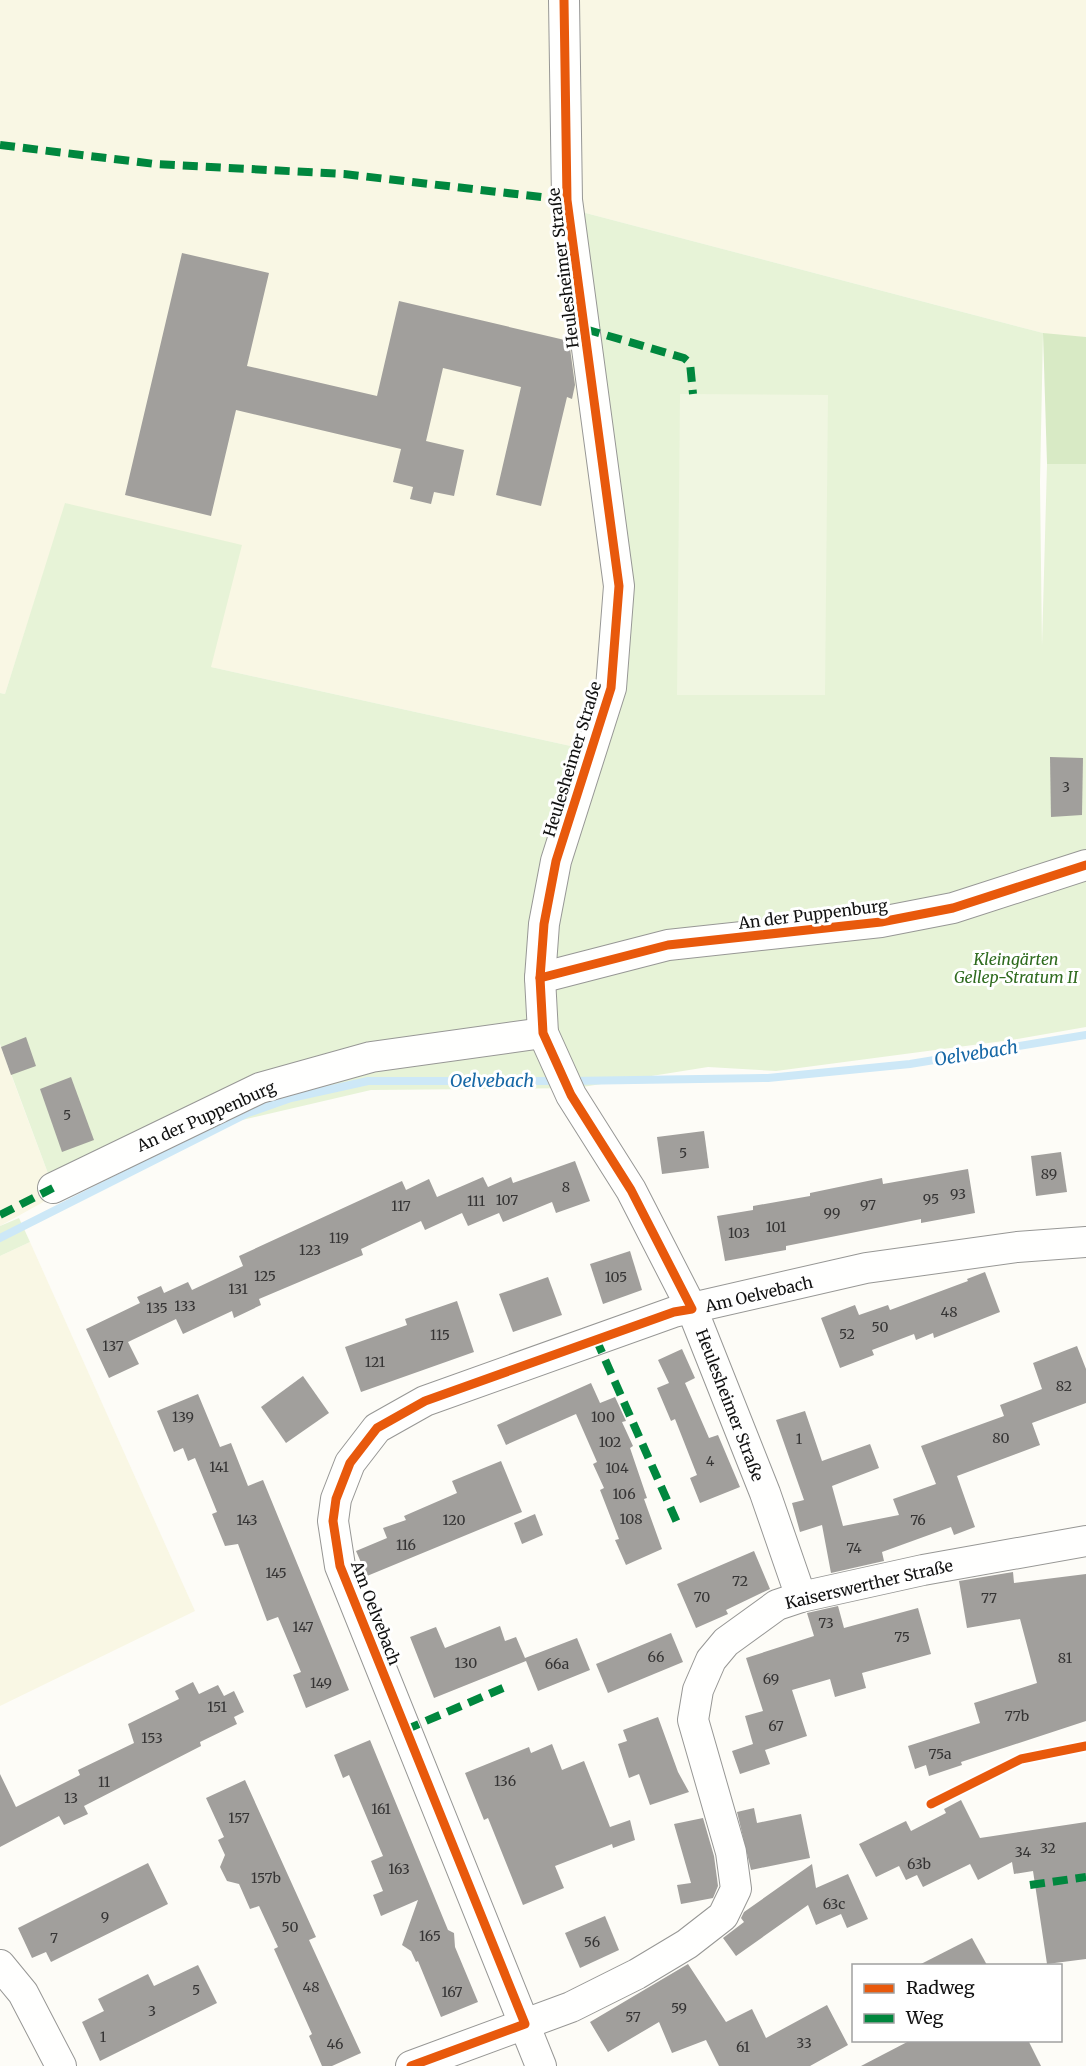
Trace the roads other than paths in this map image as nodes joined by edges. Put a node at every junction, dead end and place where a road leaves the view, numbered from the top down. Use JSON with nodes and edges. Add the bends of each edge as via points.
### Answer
{"nodes":[{"id":1,"x":564,"y":0,"type":"edge"},
{"id":2,"x":1086,"y":865,"type":"edge"},
{"id":3,"x":540,"y":978,"type":"junction"},
{"id":4,"x":543,"y":1033,"type":"junction"},
{"id":5,"x":53,"y":1188,"type":"dead end"},
{"id":6,"x":1086,"y":1242,"type":"edge"},
{"id":7,"x":692,"y":1309,"type":"junction"},
{"id":8,"x":1086,"y":1542,"type":"edge"},
{"id":9,"x":801,"y":1597,"type":"junction"},
{"id":10,"x":0,"y":1965,"type":"edge"},
{"id":11,"x":525,"y":2024,"type":"junction"},
{"id":12,"x":61,"y":2066,"type":"edge"},
{"id":13,"x":411,"y":2066,"type":"edge"},
{"id":14,"x":541,"y":2066,"type":"edge"}],
"edges":[{"from":1,"to":3,"type":"street","name":"Heulesheimer Straße","via":[[567,200],[619,586],[611,688],[556,861],[544,924]]},
{"from":2,"to":3,"type":"street","name":"An der Puppenburg","via":[[953,908],[881,922],[668,945]]},
{"from":3,"to":4,"type":"street","name":"Heulesheimer Straße"},
{"from":4,"to":5,"type":"street","name":"An der Puppenburg","via":[[371,1057],[260,1088]]},
{"from":4,"to":7,"type":"street","name":"Heulesheimer Straße","via":[[570,1095],[631,1190]]},
{"from":6,"to":7,"type":"street","name":"Am Oelvebach","via":[[1017,1247],[866,1268]]},
{"from":7,"to":9,"type":"street","name":"Heulesheimer Straße","via":[[765,1493]]},
{"from":7,"to":11,"type":"street","name":"Am Oelvebach","via":[[425,1401],[377,1428],[350,1463],[336,1499],[333,1521],[340,1566]]},
{"from":8,"to":9,"type":"street","name":"Kaiserswerther Straße","via":[[923,1570]]},
{"from":9,"to":11,"type":"street","name":"Kaiserswerther Straße","via":[[777,1605],[726,1642],[711,1660],[698,1690],[693,1720],[731,1852],[736,1889],[723,1916],[687,1944],[637,1974],[571,2007]]},
{"from":10,"to":12,"type":"street","via":[[23,1993]]},
{"from":11,"to":13,"type":"street","name":"Kaiserswerther Straße"},
{"from":11,"to":14,"type":"street","name":"Am Oelvebach"}]}
